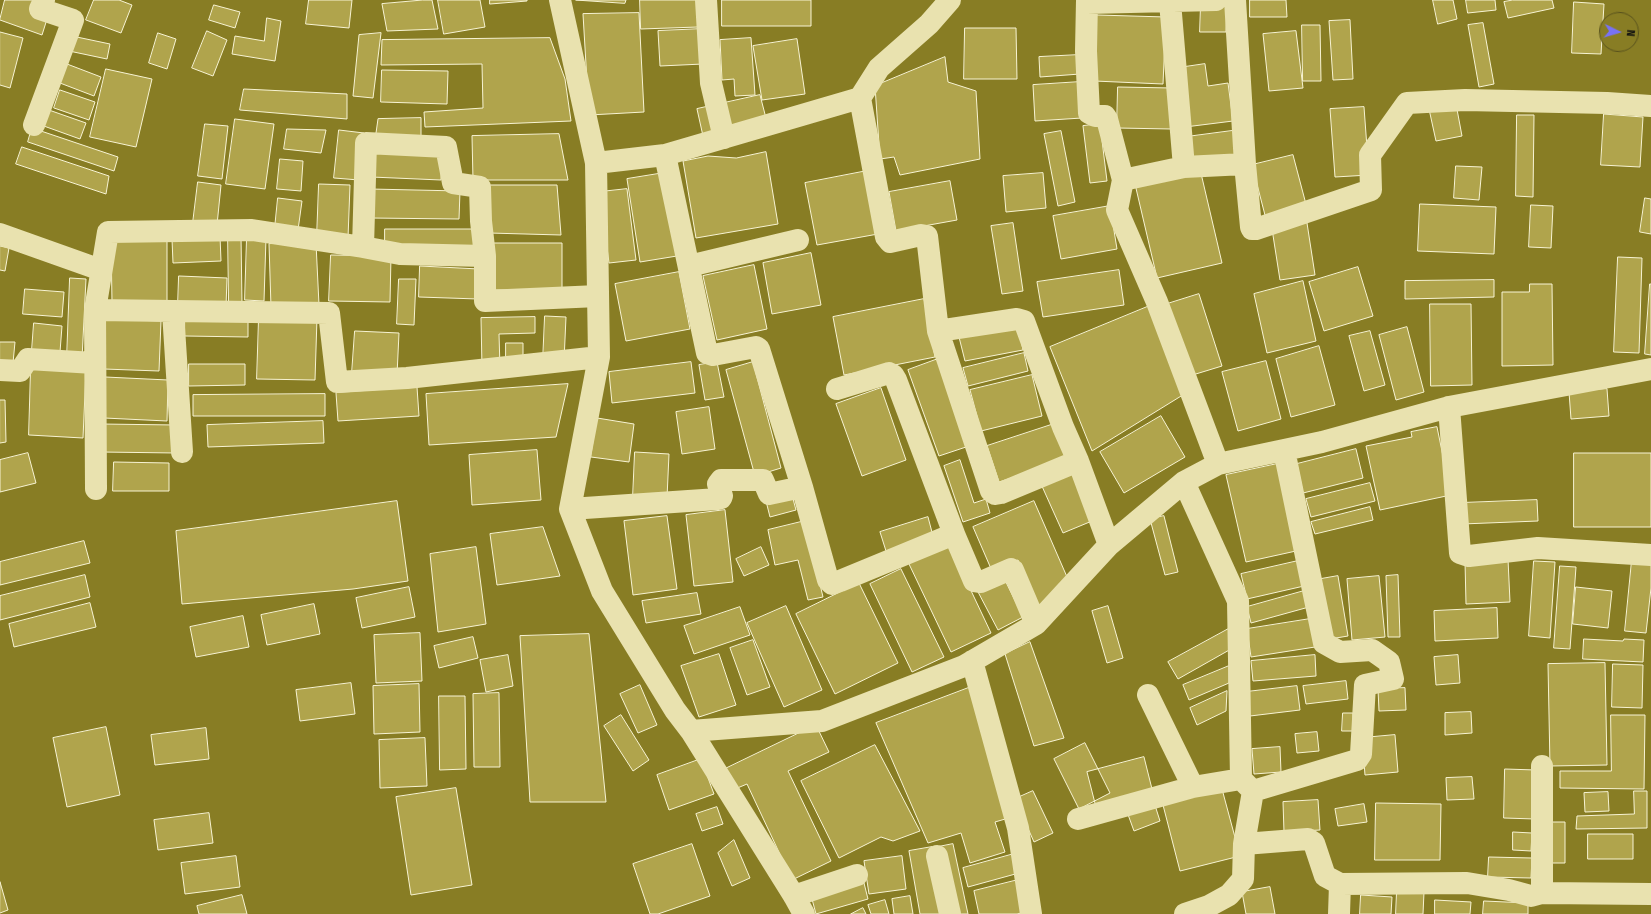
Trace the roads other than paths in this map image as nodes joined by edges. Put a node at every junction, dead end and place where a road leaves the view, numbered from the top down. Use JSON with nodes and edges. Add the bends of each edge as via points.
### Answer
{"nodes":[{"id":1,"x":44,"y":0,"type":"edge"},
{"id":2,"x":560,"y":0,"type":"edge"},
{"id":3,"x":706,"y":0,"type":"edge"},
{"id":4,"x":950,"y":0,"type":"edge"},
{"id":5,"x":1216,"y":0,"type":"edge"},
{"id":6,"x":1235,"y":0,"type":"edge"},
{"id":7,"x":1087,"y":2,"type":"edge"},
{"id":8,"x":1170,"y":2,"type":"junction"},
{"id":9,"x":860,"y":98,"type":"junction"},
{"id":10,"x":1651,"y":106,"type":"edge"},
{"id":11,"x":34,"y":125,"type":"dead end"},
{"id":12,"x":724,"y":138,"type":"junction"},
{"id":13,"x":666,"y":155,"type":"junction"},
{"id":14,"x":596,"y":163,"type":"junction"},
{"id":15,"x":1245,"y":164,"type":"junction"},
{"id":16,"x":1184,"y":167,"type":"junction"},
{"id":17,"x":1124,"y":180,"type":"junction"},
{"id":18,"x":0,"y":234,"type":"edge"},
{"id":19,"x":798,"y":240,"type":"dead end"},
{"id":20,"x":363,"y":247,"type":"junction"},
{"id":21,"x":485,"y":256,"type":"junction"},
{"id":22,"x":689,"y":266,"type":"junction"},
{"id":23,"x":101,"y":270,"type":"junction"},
{"id":24,"x":598,"y":296,"type":"junction"},
{"id":25,"x":95,"y":310,"type":"junction"},
{"id":26,"x":173,"y":312,"type":"junction"},
{"id":27,"x":938,"y":330,"type":"junction"},
{"id":28,"x":599,"y":357,"type":"junction"},
{"id":29,"x":94,"y":363,"type":"junction"},
{"id":30,"x":1651,"y":369,"type":"edge"},
{"id":31,"x":0,"y":370,"type":"edge"},
{"id":32,"x":837,"y":389,"type":"dead end"},
{"id":33,"x":1449,"y":407,"type":"junction"},
{"id":34,"x":1284,"y":450,"type":"junction"},
{"id":35,"x":182,"y":452,"type":"dead end"},
{"id":36,"x":1078,"y":461,"type":"junction"},
{"id":37,"x":1218,"y":464,"type":"junction"},
{"id":38,"x":1184,"y":482,"type":"junction"},
{"id":39,"x":802,"y":487,"type":"junction"},
{"id":40,"x":96,"y":490,"type":"dead end"},
{"id":41,"x":570,"y":509,"type":"junction"},
{"id":42,"x":954,"y":534,"type":"junction"},
{"id":43,"x":1109,"y":545,"type":"junction"},
{"id":44,"x":1651,"y":555,"type":"edge"},
{"id":45,"x":1036,"y":624,"type":"junction"},
{"id":46,"x":972,"y":661,"type":"junction"},
{"id":47,"x":1148,"y":695,"type":"dead end"},
{"id":48,"x":690,"y":731,"type":"junction"},
{"id":49,"x":1542,"y":766,"type":"dead end"},
{"id":50,"x":1247,"y":785,"type":"junction"},
{"id":51,"x":1193,"y":787,"type":"junction"},
{"id":52,"x":1078,"y":819,"type":"dead end"},
{"id":53,"x":1244,"y":844,"type":"junction"},
{"id":54,"x":937,"y":856,"type":"dead end"},
{"id":55,"x":857,"y":875,"type":"dead end"},
{"id":56,"x":1340,"y":884,"type":"junction"},
{"id":57,"x":1542,"y":893,"type":"junction"},
{"id":58,"x":1651,"y":894,"type":"edge"},
{"id":59,"x":799,"y":905,"type":"edge"},
{"id":60,"x":950,"y":914,"type":"edge"},
{"id":61,"x":1031,"y":914,"type":"edge"},
{"id":62,"x":1185,"y":914,"type":"edge"},
{"id":63,"x":1340,"y":914,"type":"edge"}],
"edges":[{"from":1,"to":11,"type":"street","via":[[40,9],[73,20]]},
{"from":2,"to":14,"type":"street"},
{"from":3,"to":12,"type":"street","via":[[711,84]]},
{"from":4,"to":9,"type":"street","via":[[929,24],[879,68]]},
{"from":5,"to":8,"type":"street"},
{"from":6,"to":15,"type":"street"},
{"from":7,"to":8,"type":"street"},
{"from":7,"to":17,"type":"street","via":[[1089,113],[1105,116],[1107,119]]},
{"from":8,"to":16,"type":"street"},
{"from":9,"to":12,"type":"street"},
{"from":9,"to":27,"type":"street","via":[[886,237],[890,242],[921,235],[928,236]]},
{"from":10,"to":15,"type":"street","via":[[1464,100],[1407,103],[1370,155],[1371,190],[1252,229]]},
{"from":12,"to":13,"type":"street"},
{"from":13,"to":14,"type":"street"},
{"from":13,"to":22,"type":"street"},
{"from":14,"to":24,"type":"street"},
{"from":15,"to":16,"type":"street"},
{"from":16,"to":17,"type":"street"},
{"from":17,"to":37,"type":"street","via":[[1117,210],[1157,302]]},
{"from":18,"to":23,"type":"street"},
{"from":19,"to":22,"type":"street"},
{"from":20,"to":21,"type":"street","via":[[400,254]]},
{"from":20,"to":21,"type":"street","via":[[366,143],[446,147],[453,183],[480,187]]},
{"from":20,"to":23,"type":"street","via":[[252,230],[108,232]]},
{"from":21,"to":24,"type":"street","via":[[485,301]]},
{"from":22,"to":39,"type":"street","via":[[707,353],[713,355],[756,347],[761,352]]},
{"from":23,"to":25,"type":"street"},
{"from":24,"to":28,"type":"street"},
{"from":25,"to":26,"type":"street"},
{"from":25,"to":29,"type":"street"},
{"from":26,"to":28,"type":"street","via":[[329,313],[337,382],[407,378]]},
{"from":26,"to":35,"type":"street"},
{"from":27,"to":36,"type":"street","via":[[1017,319],[1024,321]]},
{"from":27,"to":36,"type":"street","via":[[991,491],[995,494],[1001,493]]},
{"from":28,"to":41,"type":"street"},
{"from":29,"to":31,"type":"street","via":[[28,359],[20,371]]},
{"from":29,"to":40,"type":"street"},
{"from":30,"to":33,"type":"street"},
{"from":32,"to":42,"type":"street","via":[[889,373],[893,375]]},
{"from":33,"to":34,"type":"street"},
{"from":33,"to":44,"type":"street","via":[[1460,553],[1470,556],[1538,548]]},
{"from":34,"to":37,"type":"street"},
{"from":34,"to":50,"type":"street","via":[[1324,643],[1340,652],[1372,650],[1390,662],[1393,679],[1365,685],[1361,754],[1357,760]]},
{"from":36,"to":43,"type":"street"},
{"from":37,"to":38,"type":"street"},
{"from":38,"to":43,"type":"street"},
{"from":38,"to":50,"type":"street","via":[[1238,601]]},
{"from":39,"to":41,"type":"street","via":[[771,495],[763,480],[721,480],[718,484],[722,496],[718,499]]},
{"from":39,"to":42,"type":"street","via":[[828,580],[832,584]]},
{"from":41,"to":48,"type":"street","via":[[602,592]]},
{"from":42,"to":45,"type":"street","via":[[974,581],[981,582],[1013,570]]},
{"from":43,"to":45,"type":"street"},
{"from":45,"to":46,"type":"street"},
{"from":46,"to":48,"type":"street","via":[[822,721]]},
{"from":46,"to":61,"type":"street","via":[[1018,828]]},
{"from":47,"to":51,"type":"street"},
{"from":48,"to":59,"type":"street"},
{"from":49,"to":57,"type":"street"},
{"from":50,"to":51,"type":"street"},
{"from":50,"to":53,"type":"street"},
{"from":51,"to":52,"type":"street"},
{"from":53,"to":56,"type":"street","via":[[1308,839],[1314,843],[1325,876]]},
{"from":53,"to":62,"type":"street","via":[[1243,879],[1229,895],[1209,906]]},
{"from":54,"to":60,"type":"street"},
{"from":55,"to":59,"type":"street"},
{"from":56,"to":57,"type":"street","via":[[1467,883],[1531,896]]},
{"from":56,"to":63,"type":"street"},
{"from":57,"to":58,"type":"street"}]}
